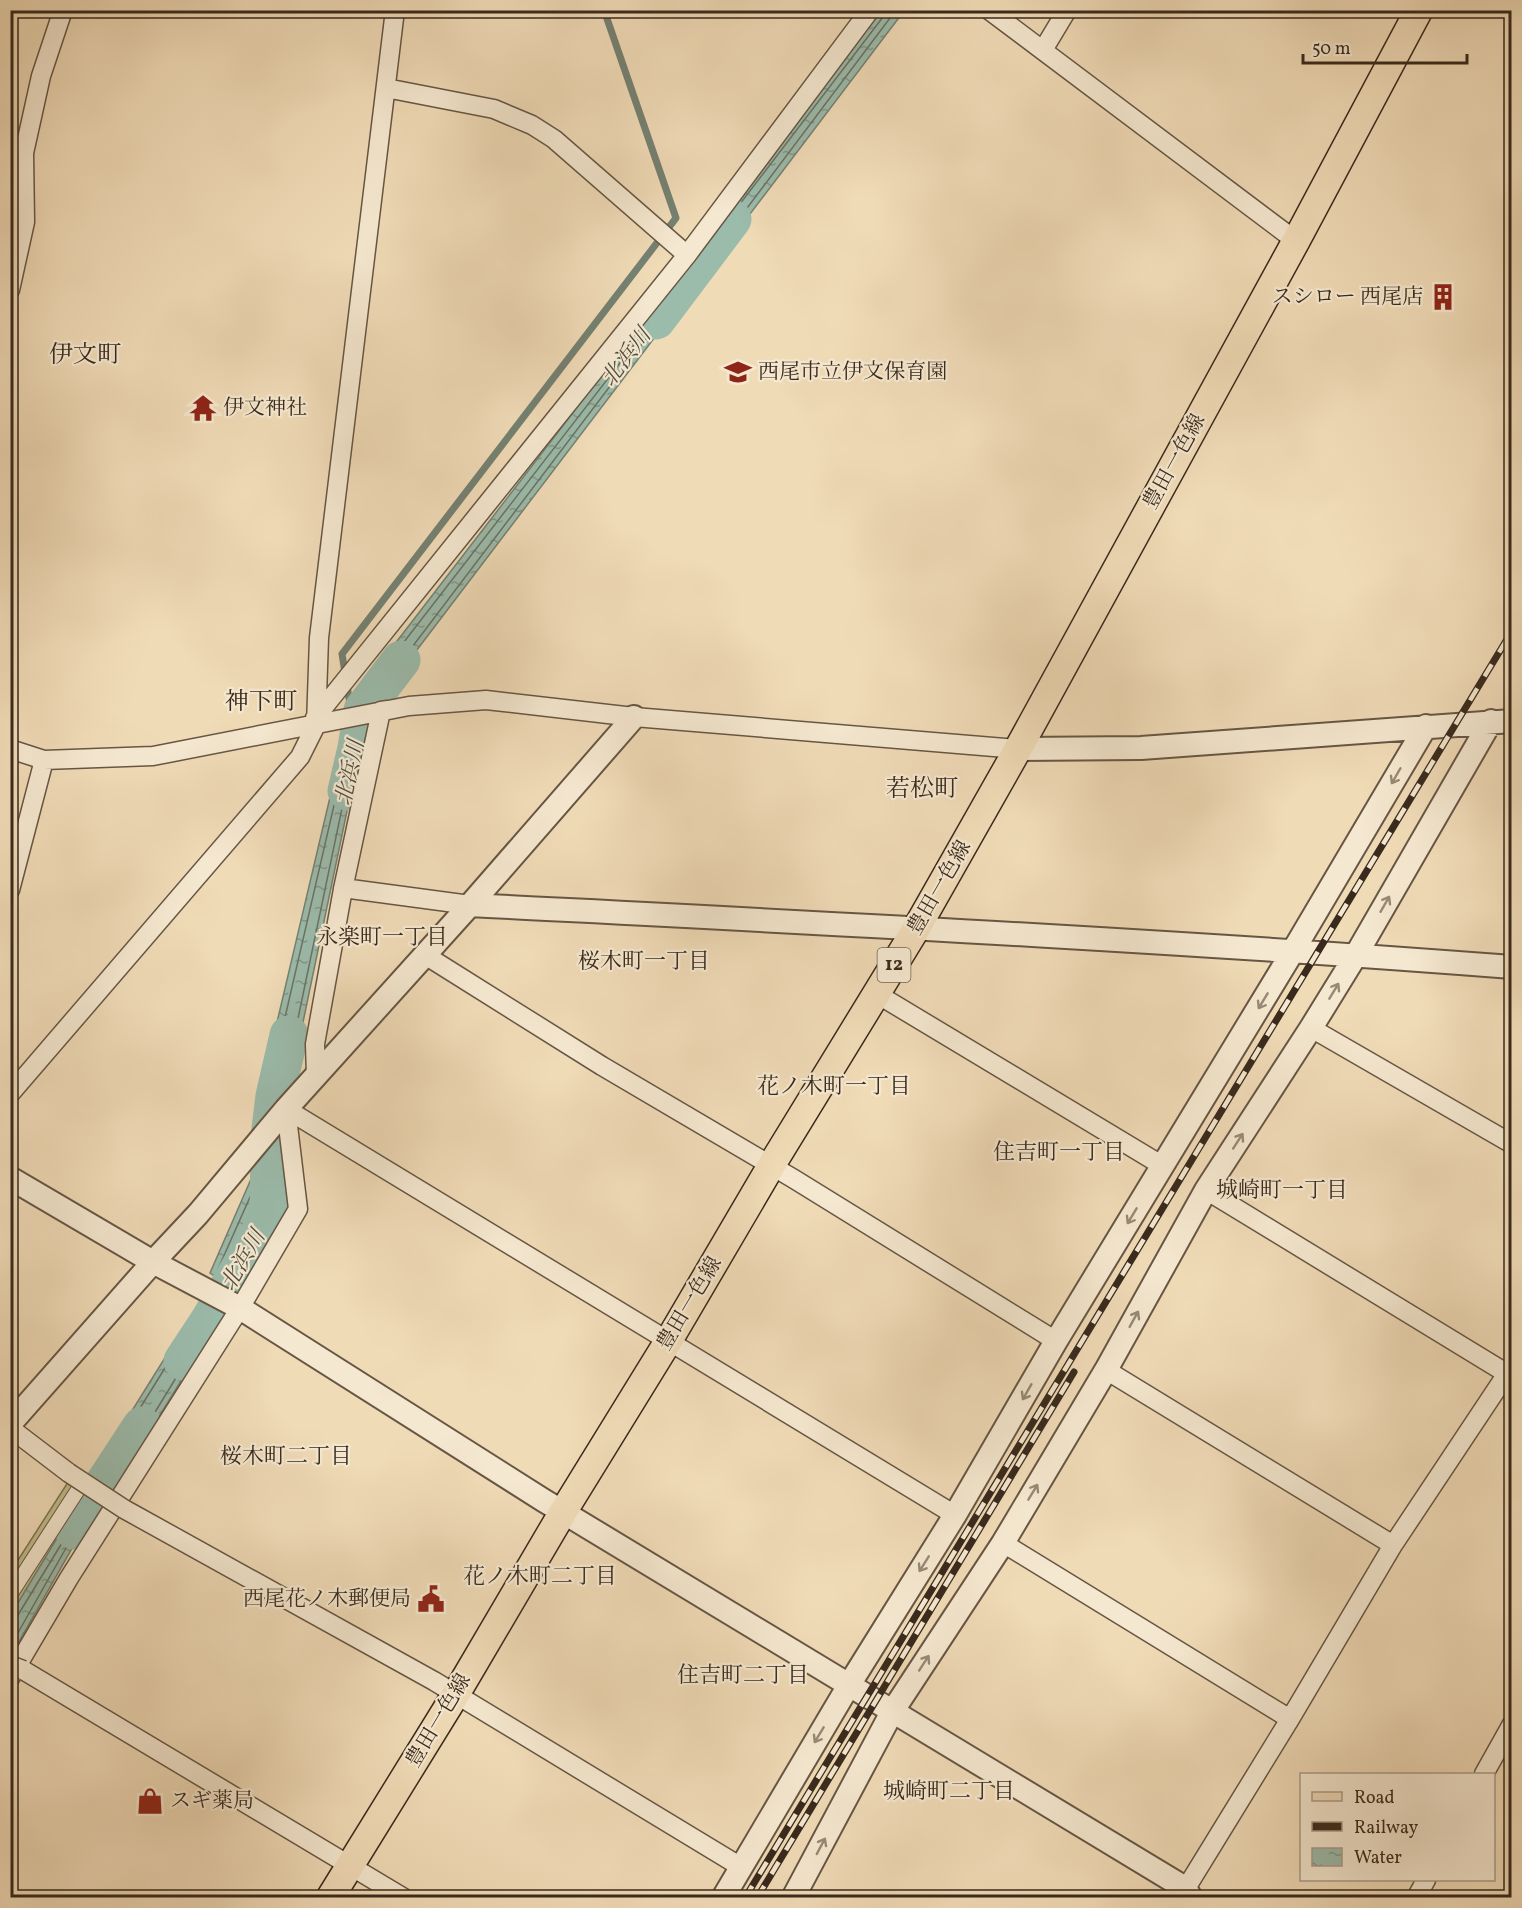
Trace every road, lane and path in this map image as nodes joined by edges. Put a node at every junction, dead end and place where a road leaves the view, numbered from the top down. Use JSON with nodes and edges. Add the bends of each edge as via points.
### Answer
{"nodes":[{"id":1,"x":63,"y":10,"type":"edge"},
{"id":2,"x":395,"y":10,"type":"edge"},
{"id":3,"x":870,"y":10,"type":"edge"},
{"id":4,"x":989,"y":10,"type":"edge"},
{"id":5,"x":1067,"y":10,"type":"edge"},
{"id":6,"x":1419,"y":10,"type":"edge"},
{"id":7,"x":1043,"y":50,"type":"junction"},
{"id":8,"x":386,"y":88,"type":"junction"},
{"id":9,"x":1296,"y":241,"type":"junction"},
{"id":10,"x":687,"y":255,"type":"junction"},
{"id":11,"x":10,"y":290,"type":"edge"},
{"id":12,"x":384,"y":711,"type":"junction"},
{"id":13,"x":634,"y":717,"type":"junction"},
{"id":14,"x":321,"y":721,"type":"junction"},
{"id":15,"x":1501,"y":721,"type":"edge"},
{"id":16,"x":1426,"y":726,"type":"junction"},
{"id":17,"x":10,"y":749,"type":"edge"},
{"id":18,"x":1018,"y":749,"type":"junction"},
{"id":19,"x":44,"y":760,"type":"junction"},
{"id":20,"x":343,"y":888,"type":"junction"},
{"id":21,"x":10,"y":890,"type":"edge"},
{"id":22,"x":470,"y":905,"type":"junction"},
{"id":23,"x":916,"y":929,"type":"junction"},
{"id":24,"x":1293,"y":951,"type":"junction"},
{"id":25,"x":425,"y":955,"type":"junction"},
{"id":26,"x":1356,"y":955,"type":"junction"},
{"id":27,"x":1512,"y":967,"type":"edge"},
{"id":28,"x":877,"y":994,"type":"junction"},
{"id":29,"x":1311,"y":1028,"type":"junction"},
{"id":30,"x":316,"y":1076,"type":"junction"},
{"id":31,"x":10,"y":1094,"type":"edge"},
{"id":32,"x":286,"y":1109,"type":"junction"},
{"id":33,"x":1512,"y":1144,"type":"edge"},
{"id":34,"x":771,"y":1166,"type":"junction"},
{"id":35,"x":1162,"y":1166,"type":"junction"},
{"id":36,"x":10,"y":1178,"type":"edge"},
{"id":37,"x":1206,"y":1190,"type":"junction"},
{"id":38,"x":153,"y":1262,"type":"junction"},
{"id":39,"x":238,"y":1307,"type":"junction"},
{"id":40,"x":669,"y":1340,"type":"junction"},
{"id":41,"x":1056,"y":1341,"type":"junction"},
{"id":42,"x":1106,"y":1370,"type":"junction"},
{"id":43,"x":1509,"y":1370,"type":"edge"},
{"id":44,"x":10,"y":1426,"type":"edge"},
{"id":45,"x":76,"y":1478,"type":"junction"},
{"id":46,"x":563,"y":1512,"type":"junction"},
{"id":47,"x":955,"y":1515,"type":"junction"},
{"id":48,"x":1003,"y":1543,"type":"junction"},
{"id":49,"x":1393,"y":1545,"type":"junction"},
{"id":50,"x":10,"y":1595,"type":"edge"},
{"id":51,"x":15,"y":1671,"type":"edge"},
{"id":52,"x":849,"y":1685,"type":"junction"},
{"id":53,"x":456,"y":1694,"type":"junction"},
{"id":54,"x":892,"y":1712,"type":"junction"},
{"id":55,"x":1290,"y":1719,"type":"junction"},
{"id":56,"x":1512,"y":1724,"type":"edge"},
{"id":57,"x":1485,"y":1773,"type":"edge"},
{"id":58,"x":350,"y":1865,"type":"junction"},
{"id":59,"x":741,"y":1867,"type":"junction"},
{"id":60,"x":1425,"y":1881,"type":"edge"},
{"id":61,"x":1185,"y":1894,"type":"edge"},
{"id":62,"x":330,"y":1898,"type":"edge"},
{"id":63,"x":404,"y":1898,"type":"edge"},
{"id":64,"x":723,"y":1898,"type":"edge"},
{"id":65,"x":793,"y":1898,"type":"edge"},
{"id":66,"x":1416,"y":1898,"type":"edge"}],
"edges":[{"from":1,"to":11,"type":"street","via":[[41,76],[24,153],[26,222]]},
{"from":2,"to":8,"type":"street"},
{"from":3,"to":10,"type":"street"},
{"from":4,"to":7,"type":"street"},
{"from":5,"to":7,"type":"street"},
{"from":6,"to":9,"type":"main road","name":"豊田一色線","number":"12"},
{"from":7,"to":9,"type":"street"},
{"from":8,"to":10,"type":"street","via":[[494,109],[532,125],[554,139]]},
{"from":8,"to":14,"type":"street","via":[[319,638]]},
{"from":9,"to":18,"type":"main road","name":"豊田一色線","number":"12"},
{"from":10,"to":14,"type":"street"},
{"from":12,"to":13,"type":"street","via":[[486,700]]},
{"from":12,"to":14,"type":"street"},
{"from":12,"to":20,"type":"street"},
{"from":13,"to":18,"type":"street"},
{"from":13,"to":22,"type":"street"},
{"from":14,"to":19,"type":"street","via":[[153,756]]},
{"from":14,"to":31,"type":"street","via":[[300,757]]},
{"from":15,"to":16,"type":"street"},
{"from":26,"to":15,"type":"street","one_way":true},
{"from":16,"to":18,"type":"street","via":[[1141,748]]},
{"from":16,"to":24,"type":"street","one_way":true},
{"from":17,"to":19,"type":"street"},
{"from":18,"to":23,"type":"main road","name":"豊田一色線","number":"12"},
{"from":19,"to":21,"type":"street"},
{"from":20,"to":22,"type":"street"},
{"from":20,"to":30,"type":"street","via":[[315,1044]]},
{"from":22,"to":23,"type":"street"},
{"from":22,"to":25,"type":"street"},
{"from":23,"to":24,"type":"street"},
{"from":23,"to":28,"type":"main road","name":"豊田一色線","number":"12"},
{"from":24,"to":26,"type":"street"},
{"from":24,"to":35,"type":"street","one_way":true},
{"from":25,"to":30,"type":"street"},
{"from":25,"to":34,"type":"street"},
{"from":26,"to":27,"type":"street"},
{"from":29,"to":26,"type":"street","one_way":true},
{"from":28,"to":34,"type":"main road","name":"豊田一色線","number":"12"},
{"from":28,"to":35,"type":"street"},
{"from":29,"to":33,"type":"street"},
{"from":37,"to":29,"type":"street","one_way":true},
{"from":30,"to":32,"type":"street"},
{"from":32,"to":38,"type":"street"},
{"from":32,"to":39,"type":"street","via":[[298,1209]]},
{"from":32,"to":40,"type":"street"},
{"from":34,"to":40,"type":"main road","name":"豊田一色線","number":"12"},
{"from":34,"to":41,"type":"street"},
{"from":35,"to":41,"type":"street","one_way":true},
{"from":36,"to":38,"type":"street"},
{"from":42,"to":37,"type":"street","one_way":true},
{"from":37,"to":43,"type":"street"},
{"from":38,"to":39,"type":"street"},
{"from":38,"to":44,"type":"street"},
{"from":39,"to":46,"type":"street"},
{"from":39,"to":51,"type":"street"},
{"from":40,"to":46,"type":"main road","name":"豊田一色線","number":"12"},
{"from":40,"to":47,"type":"street"},
{"from":41,"to":47,"type":"street","one_way":true},
{"from":48,"to":42,"type":"street","one_way":true},
{"from":42,"to":49,"type":"street"},
{"from":43,"to":49,"type":"street"},
{"from":44,"to":45,"type":"street"},
{"from":45,"to":50,"type":"street"},
{"from":45,"to":53,"type":"street","bridge":true,"via":[[124,1509]]},
{"from":46,"to":52,"type":"street"},
{"from":46,"to":53,"type":"main road","name":"豊田一色線","number":"12"},
{"from":47,"to":52,"type":"street","one_way":true},
{"from":54,"to":48,"type":"street","one_way":true},
{"from":48,"to":55,"type":"street"},
{"from":49,"to":55,"type":"street"},
{"from":51,"to":58,"type":"street"},
{"from":52,"to":54,"type":"street"},
{"from":52,"to":59,"type":"street","one_way":true},
{"from":53,"to":58,"type":"main road","name":"豊田一色線","number":"12"},
{"from":53,"to":59,"type":"street"},
{"from":54,"to":61,"type":"street"},
{"from":65,"to":54,"type":"street","one_way":true},
{"from":55,"to":61,"type":"street"},
{"from":56,"to":57,"type":"street"},
{"from":58,"to":62,"type":"main road","name":"豊田一色線","number":"12"},
{"from":58,"to":63,"type":"street"},
{"from":59,"to":64,"type":"street"},
{"from":60,"to":66,"type":"street"}]}
